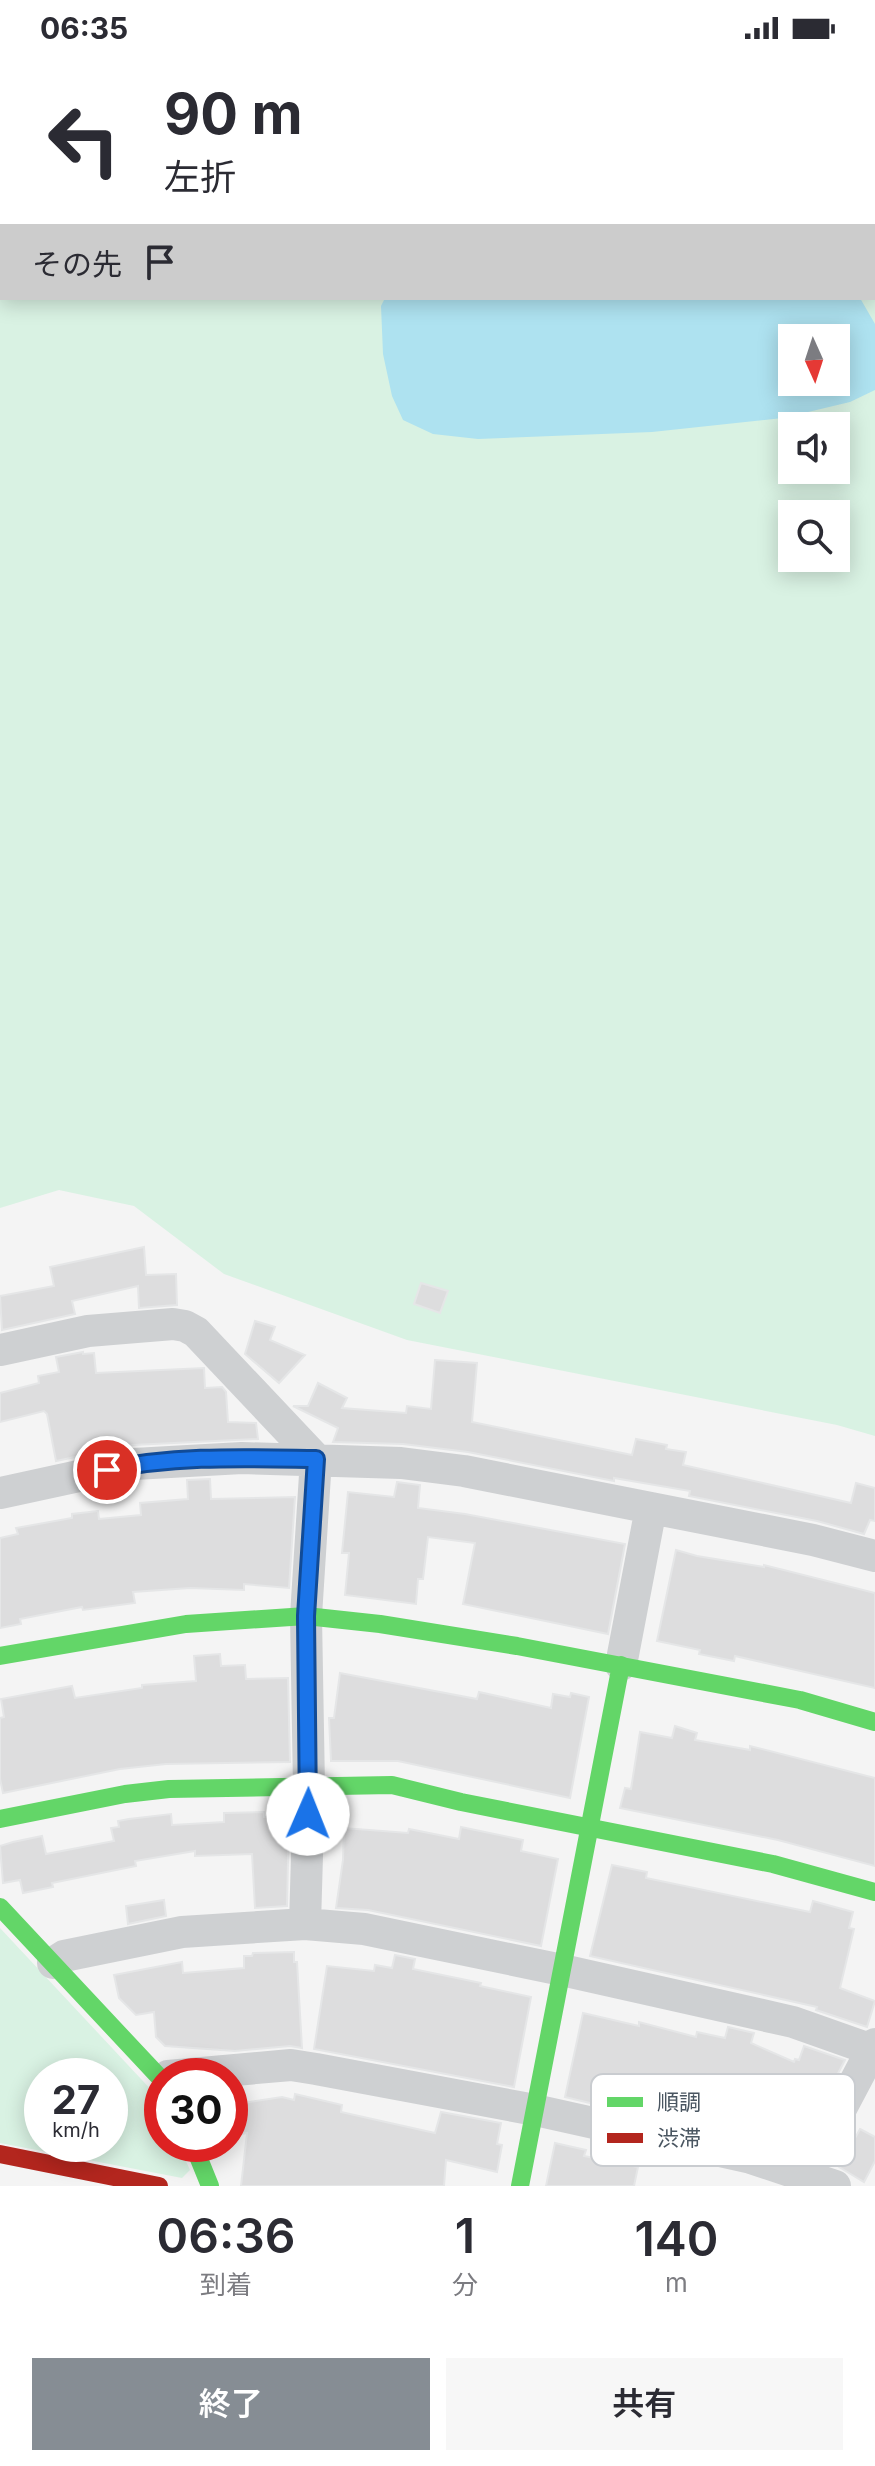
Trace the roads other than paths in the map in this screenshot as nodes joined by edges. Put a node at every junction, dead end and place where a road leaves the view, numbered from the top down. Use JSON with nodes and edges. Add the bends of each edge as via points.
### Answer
{"nodes":[{"id":1,"x":0,"y":1350,"type":"edge"},
{"id":2,"x":316,"y":1459,"type":"junction"},
{"id":3,"x":0,"y":1493,"type":"edge"},
{"id":4,"x":651,"y":1508,"type":"junction"},
{"id":5,"x":875,"y":1556,"type":"edge"},
{"id":6,"x":306,"y":1616,"type":"junction"},
{"id":7,"x":0,"y":1656,"type":"edge"},
{"id":8,"x":621,"y":1665,"type":"junction"},
{"id":9,"x":875,"y":1722,"type":"edge"},
{"id":10,"x":309,"y":1787,"type":"junction"},
{"id":11,"x":0,"y":1819,"type":"edge"},
{"id":12,"x":590,"y":1828,"type":"junction"},
{"id":13,"x":875,"y":1892,"type":"edge"},
{"id":14,"x":0,"y":1907,"type":"edge"},
{"id":15,"x":305,"y":1924,"type":"junction"},
{"id":16,"x":53,"y":1963,"type":"junction"},
{"id":17,"x":562,"y":1970,"type":"junction"},
{"id":18,"x":874,"y":2048,"type":"edge"},
{"id":19,"x":145,"y":2058,"type":"edge"},
{"id":20,"x":248,"y":2069,"type":"edge"},
{"id":21,"x":855,"y":2091,"type":"edge"},
{"id":22,"x":535,"y":2110,"type":"junction"},
{"id":23,"x":591,"y":2122,"type":"edge"},
{"id":24,"x":0,"y":2154,"type":"edge"},
{"id":25,"x":200,"y":2162,"type":"edge"},
{"id":26,"x":771,"y":2166,"type":"edge"},
{"id":27,"x":68,"y":2177,"type":"edge"},
{"id":28,"x":814,"y":2183,"type":"edge"},
{"id":29,"x":159,"y":2186,"type":"edge"},
{"id":30,"x":210,"y":2186,"type":"edge"},
{"id":31,"x":520,"y":2186,"type":"edge"}],
"edges":[{"from":1,"to":2,"type":"street","via":[[88,1331],[185,1326]]},
{"from":2,"to":3,"type":"street","via":[[134,1464]]},
{"from":2,"to":4,"type":"street","via":[[464,1471]]},
{"from":2,"to":6,"type":"street"},
{"from":4,"to":5,"type":"street"},
{"from":4,"to":8,"type":"street"},
{"from":6,"to":7,"type":"street","via":[[186,1624]]},
{"from":6,"to":8,"type":"street"},
{"from":6,"to":10,"type":"street"},
{"from":8,"to":9,"type":"street","via":[[800,1700]]},
{"from":8,"to":12,"type":"street"},
{"from":10,"to":11,"type":"street","via":[[169,1789]]},
{"from":10,"to":12,"type":"street","via":[[392,1785]]},
{"from":10,"to":15,"type":"street"},
{"from":12,"to":13,"type":"street","via":[[773,1864]]},
{"from":12,"to":17,"type":"street"},
{"from":14,"to":16,"type":"street"},
{"from":15,"to":16,"type":"street","via":[[182,1932],[64,1956]]},
{"from":15,"to":17,"type":"street","via":[[364,1929]]},
{"from":16,"to":19,"type":"street"},
{"from":17,"to":18,"type":"street","via":[[793,2022]]},
{"from":17,"to":22,"type":"street"},
{"from":18,"to":21,"type":"street"},
{"from":20,"to":22,"type":"street","via":[[291,2065]]},
{"from":22,"to":23,"type":"street"},
{"from":22,"to":31,"type":"street"},
{"from":24,"to":27,"type":"street"},
{"from":25,"to":30,"type":"street"},
{"from":26,"to":28,"type":"street"},
{"from":27,"to":29,"type":"street"}]}
